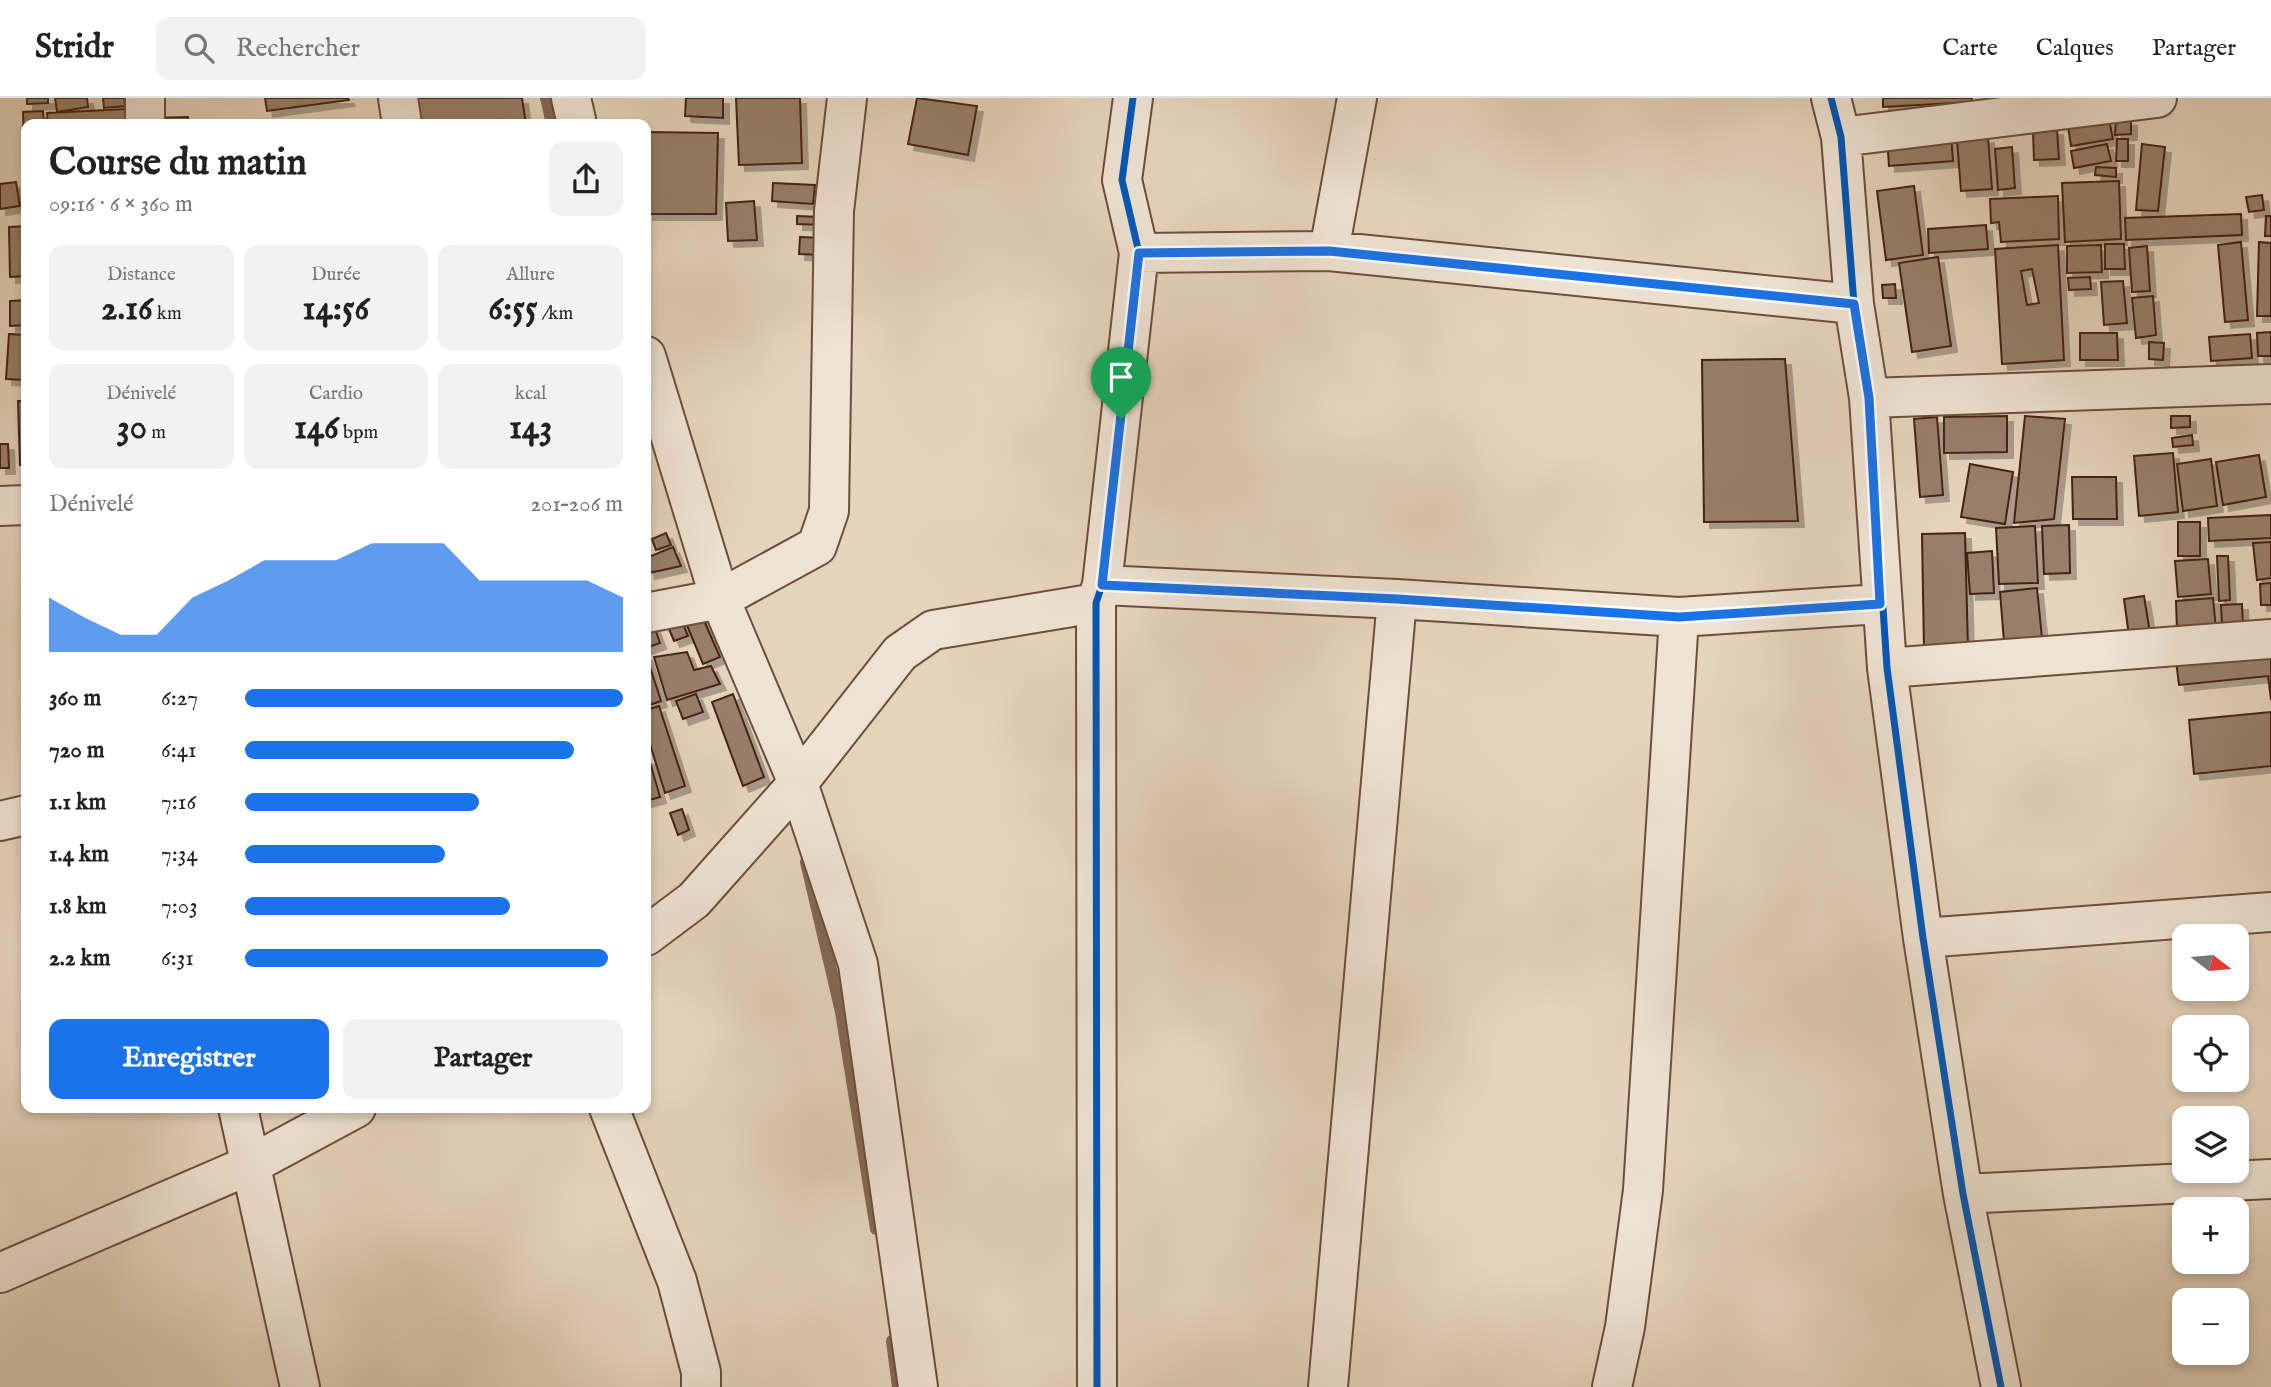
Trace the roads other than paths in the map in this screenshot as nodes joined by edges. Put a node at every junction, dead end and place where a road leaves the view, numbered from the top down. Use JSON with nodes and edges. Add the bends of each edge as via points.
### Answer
{"nodes":[{"id":1,"x":145,"y":98,"type":"edge"},
{"id":2,"x":398,"y":98,"type":"edge"},
{"id":3,"x":571,"y":98,"type":"edge"},
{"id":4,"x":847,"y":98,"type":"edge"},
{"id":5,"x":1132,"y":98,"type":"edge"},
{"id":6,"x":1357,"y":98,"type":"edge"},
{"id":7,"x":1831,"y":98,"type":"edge"},
{"id":8,"x":2157,"y":98,"type":"edge"},
{"id":9,"x":145,"y":119,"type":"edge"},
{"id":10,"x":401,"y":119,"type":"edge"},
{"id":11,"x":576,"y":119,"type":"edge"},
{"id":12,"x":1841,"y":137,"type":"junction"},
{"id":13,"x":1329,"y":251,"type":"junction"},
{"id":14,"x":1139,"y":253,"type":"junction"},
{"id":15,"x":1854,"y":304,"type":"junction"},
{"id":16,"x":651,"y":372,"type":"edge"},
{"id":17,"x":2271,"y":384,"type":"edge"},
{"id":18,"x":1869,"y":398,"type":"junction"},
{"id":19,"x":21,"y":505,"type":"edge"},
{"id":20,"x":0,"y":506,"type":"edge"},
{"id":21,"x":1099,"y":594,"type":"junction"},
{"id":22,"x":720,"y":599,"type":"junction"},
{"id":23,"x":1397,"y":599,"type":"junction"},
{"id":24,"x":1880,"y":604,"type":"junction"},
{"id":25,"x":651,"y":612,"type":"edge"},
{"id":26,"x":1679,"y":617,"type":"junction"},
{"id":27,"x":2271,"y":639,"type":"edge"},
{"id":28,"x":1887,"y":668,"type":"junction"},
{"id":29,"x":798,"y":783,"type":"junction"},
{"id":30,"x":21,"y":816,"type":"edge"},
{"id":31,"x":0,"y":821,"type":"edge"},
{"id":32,"x":2271,"y":912,"type":"edge"},
{"id":33,"x":651,"y":932,"type":"edge"},
{"id":34,"x":1923,"y":939,"type":"junction"},
{"id":35,"x":239,"y":1113,"type":"edge"},
{"id":36,"x":347,"y":1113,"type":"edge"},
{"id":37,"x":611,"y":1113,"type":"edge"},
{"id":38,"x":252,"y":1164,"type":"junction"},
{"id":39,"x":2271,"y":1179,"type":"edge"},
{"id":40,"x":1963,"y":1194,"type":"junction"},
{"id":41,"x":0,"y":1273,"type":"edge"},
{"id":42,"x":300,"y":1387,"type":"edge"},
{"id":43,"x":701,"y":1387,"type":"edge"},
{"id":44,"x":918,"y":1387,"type":"edge"},
{"id":45,"x":1097,"y":1387,"type":"edge"},
{"id":46,"x":1328,"y":1387,"type":"edge"},
{"id":47,"x":1612,"y":1387,"type":"edge"},
{"id":48,"x":2001,"y":1387,"type":"edge"}],
"edges":[{"from":1,"to":9,"type":"street"},
{"from":2,"to":10,"type":"street"},
{"from":3,"to":11,"type":"street"},
{"from":4,"to":22,"type":"street","via":[[834,211],[829,511],[817,546]]},
{"from":5,"to":14,"type":"street","via":[[1122,180]]},
{"from":6,"to":13,"type":"street"},
{"from":7,"to":12,"type":"street"},
{"from":8,"to":12,"type":"street"},
{"from":12,"to":15,"type":"street"},
{"from":13,"to":14,"type":"street"},
{"from":13,"to":15,"type":"street"},
{"from":14,"to":21,"type":"street"},
{"from":15,"to":18,"type":"street"},
{"from":16,"to":22,"type":"street"},
{"from":17,"to":18,"type":"street"},
{"from":18,"to":24,"type":"street"},
{"from":19,"to":20,"type":"street"},
{"from":21,"to":23,"type":"street"},
{"from":21,"to":29,"type":"street","via":[[933,630],[900,653]]},
{"from":21,"to":45,"type":"street"},
{"from":22,"to":25,"type":"street"},
{"from":22,"to":29,"type":"street"},
{"from":23,"to":26,"type":"street"},
{"from":23,"to":46,"type":"street"},
{"from":24,"to":26,"type":"street"},
{"from":24,"to":28,"type":"street"},
{"from":26,"to":47,"type":"street","via":[[1643,1190],[1625,1327]]},
{"from":27,"to":28,"type":"street"},
{"from":28,"to":34,"type":"street"},
{"from":29,"to":33,"type":"street","via":[[694,900]]},
{"from":29,"to":44,"type":"street","via":[[858,964]]},
{"from":30,"to":31,"type":"street"},
{"from":32,"to":34,"type":"street"},
{"from":34,"to":40,"type":"street"},
{"from":35,"to":38,"type":"street"},
{"from":36,"to":38,"type":"street"},
{"from":37,"to":43,"type":"street","via":[[677,1281]]},
{"from":38,"to":41,"type":"street"},
{"from":38,"to":42,"type":"street"},
{"from":39,"to":40,"type":"street"},
{"from":40,"to":48,"type":"street"}]}
